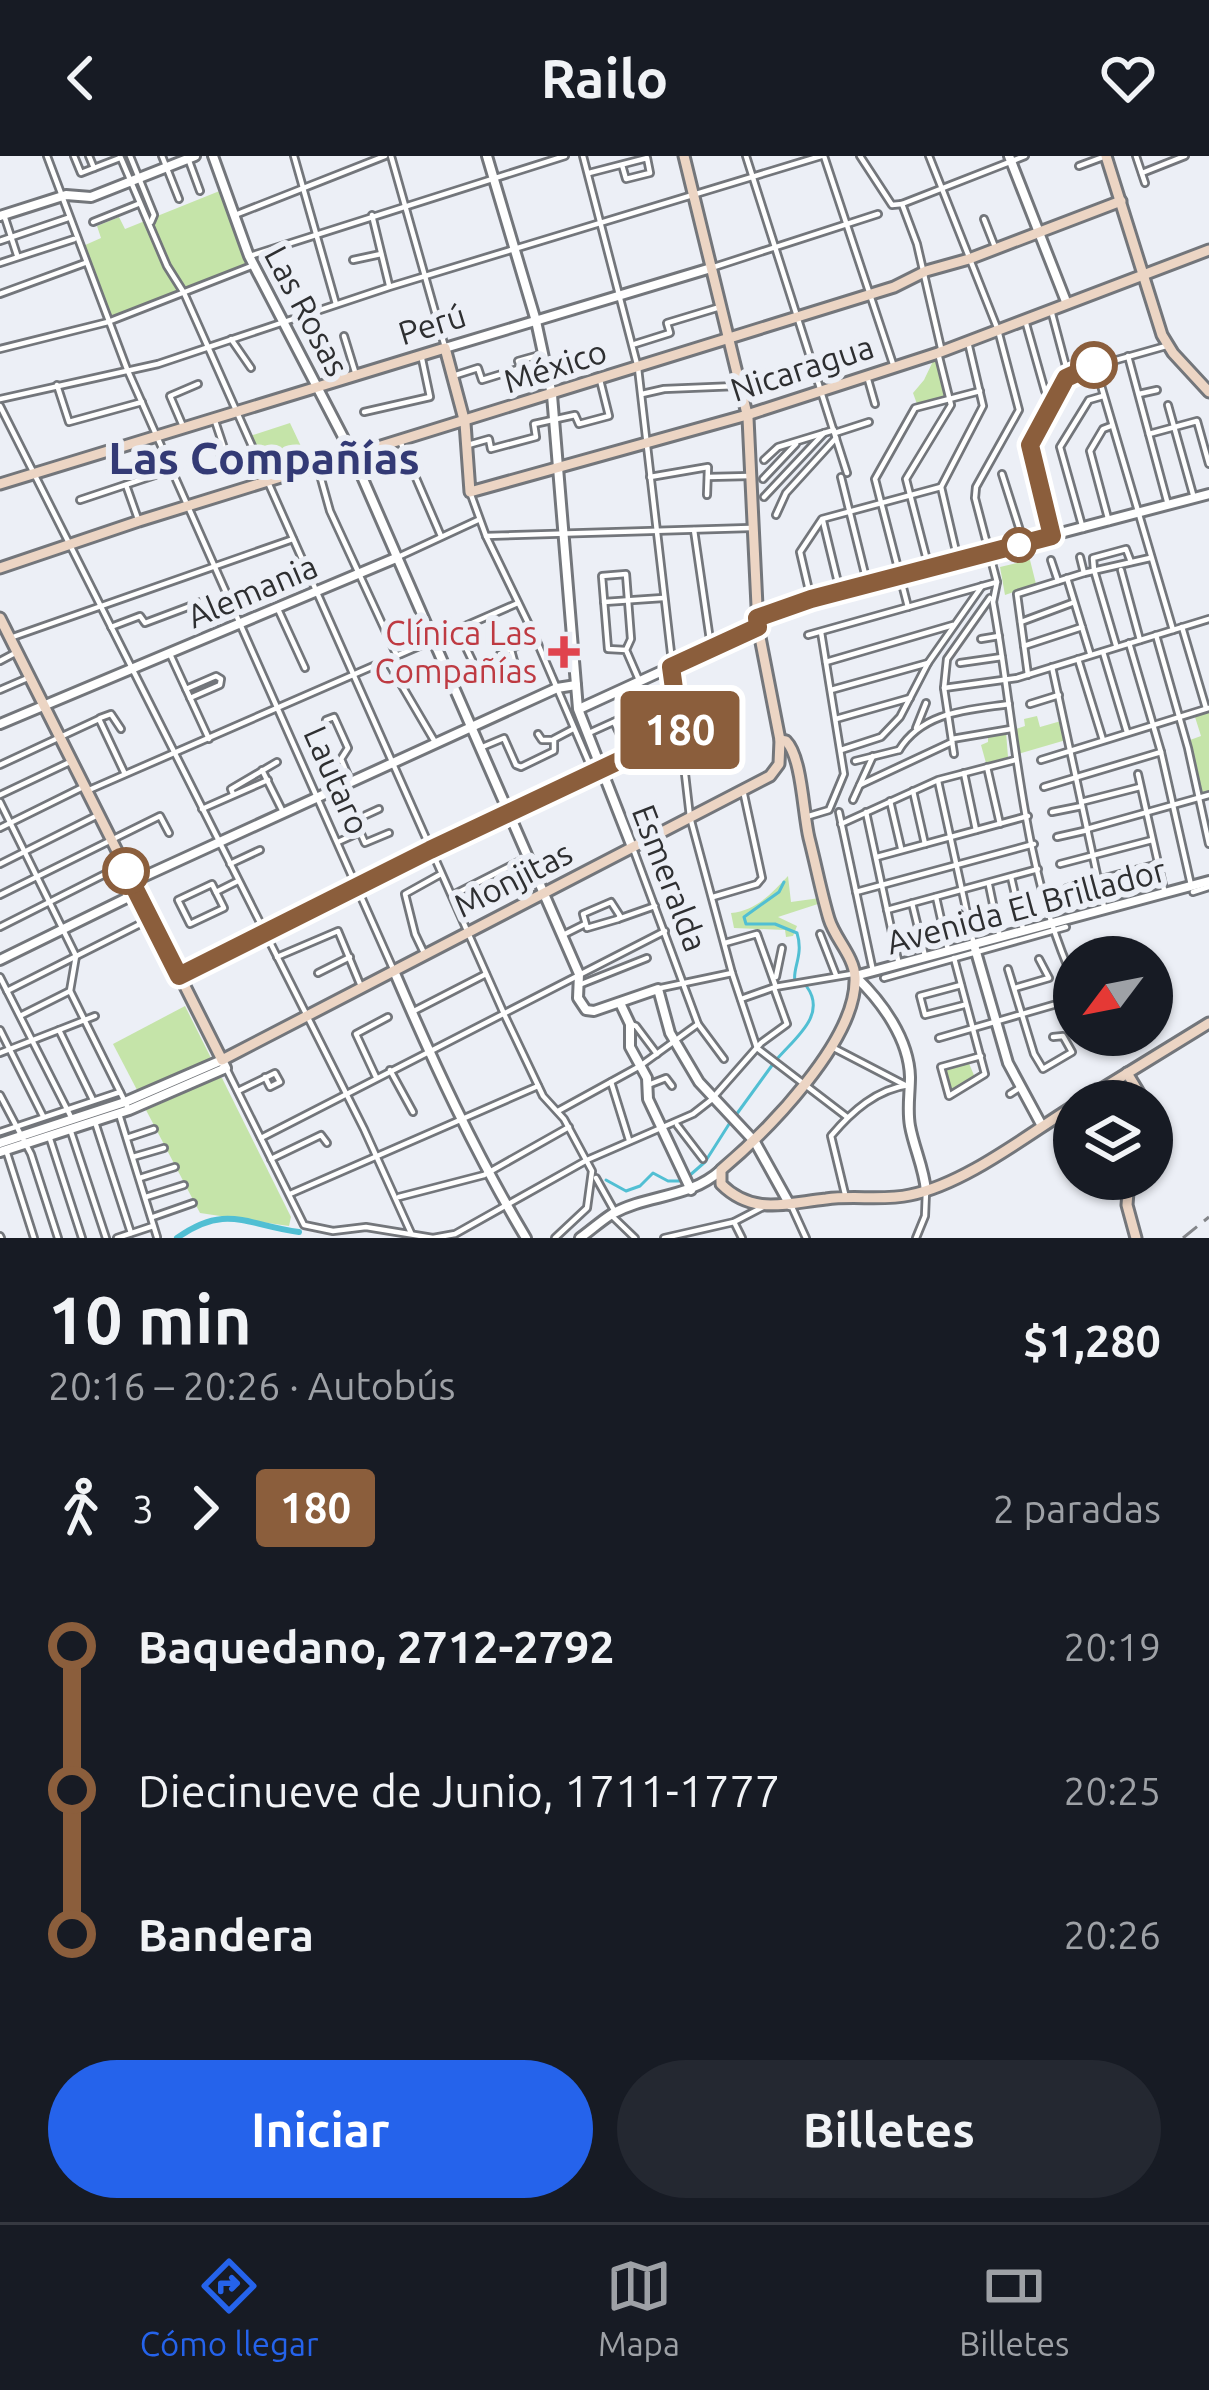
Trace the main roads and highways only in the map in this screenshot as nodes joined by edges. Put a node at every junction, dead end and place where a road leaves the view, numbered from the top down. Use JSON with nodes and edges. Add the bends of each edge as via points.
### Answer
{"nodes":[{"id":1,"x":684,"y":156,"type":"edge"},
{"id":2,"x":1106,"y":156,"type":"edge"},
{"id":3,"x":1121,"y":201,"type":"junction"},
{"id":4,"x":1209,"y":252,"type":"edge"},
{"id":5,"x":1144,"y":276,"type":"junction"},
{"id":6,"x":728,"y":340,"type":"junction"},
{"id":7,"x":1209,"y":392,"type":"edge"},
{"id":8,"x":748,"y":415,"type":"junction"},
{"id":9,"x":465,"y":423,"type":"junction"},
{"id":10,"x":0,"y":484,"type":"edge"},
{"id":11,"x":0,"y":568,"type":"edge"},
{"id":12,"x":1,"y":623,"type":"edge"},
{"id":13,"x":780,"y":740,"type":"junction"},
{"id":14,"x":1209,"y":1023,"type":"edge"},
{"id":15,"x":1140,"y":1065,"type":"junction"},
{"id":16,"x":1127,"y":1073,"type":"junction"},
{"id":17,"x":1117,"y":1080,"type":"edge"},
{"id":18,"x":1132,"y":1080,"type":"edge"},
{"id":19,"x":1135,"y":1080,"type":"edge"},
{"id":20,"x":1053,"y":1119,"type":"edge"},
{"id":21,"x":1128,"y":1200,"type":"edge"},
{"id":22,"x":1136,"y":1238,"type":"edge"}],
"edges":[{"from":1,"to":6,"type":"main road"},
{"from":2,"to":3,"type":"main road"},
{"from":3,"to":5,"type":"main road"},
{"from":3,"to":6,"type":"main road","name":"México"},
{"from":4,"to":5,"type":"main road","name":"Nicaragua"},
{"from":5,"to":7,"type":"main road","via":[[1168,346]]},
{"from":5,"to":8,"type":"main road","name":"Nicaragua"},
{"from":6,"to":8,"type":"main road"},
{"from":6,"to":9,"type":"main road","name":"México"},
{"from":8,"to":9,"type":"main road","name":"Nicaragua","via":[[470,492]]},
{"from":8,"to":13,"type":"main road","via":[[757,477],[757,622]]},
{"from":9,"to":10,"type":"main road","name":"Perú","via":[[446,348]]},
{"from":9,"to":11,"type":"main road","name":"México"},
{"from":12,"to":13,"type":"main road","name":"Monjitas","via":[[224,1064],[743,790],[776,770]]},
{"from":13,"to":20,"type":"main road","via":[[792,745],[830,921],[855,976],[830,1046],[755,1142],[721,1170],[722,1184],[763,1207],[891,1198],[950,1182]]},
{"from":14,"to":15,"type":"main road"},
{"from":15,"to":16,"type":"main road"},
{"from":15,"to":19,"type":"main road"},
{"from":16,"to":17,"type":"main road"},
{"from":16,"to":18,"type":"main road"},
{"from":21,"to":22,"type":"main road"}]}
